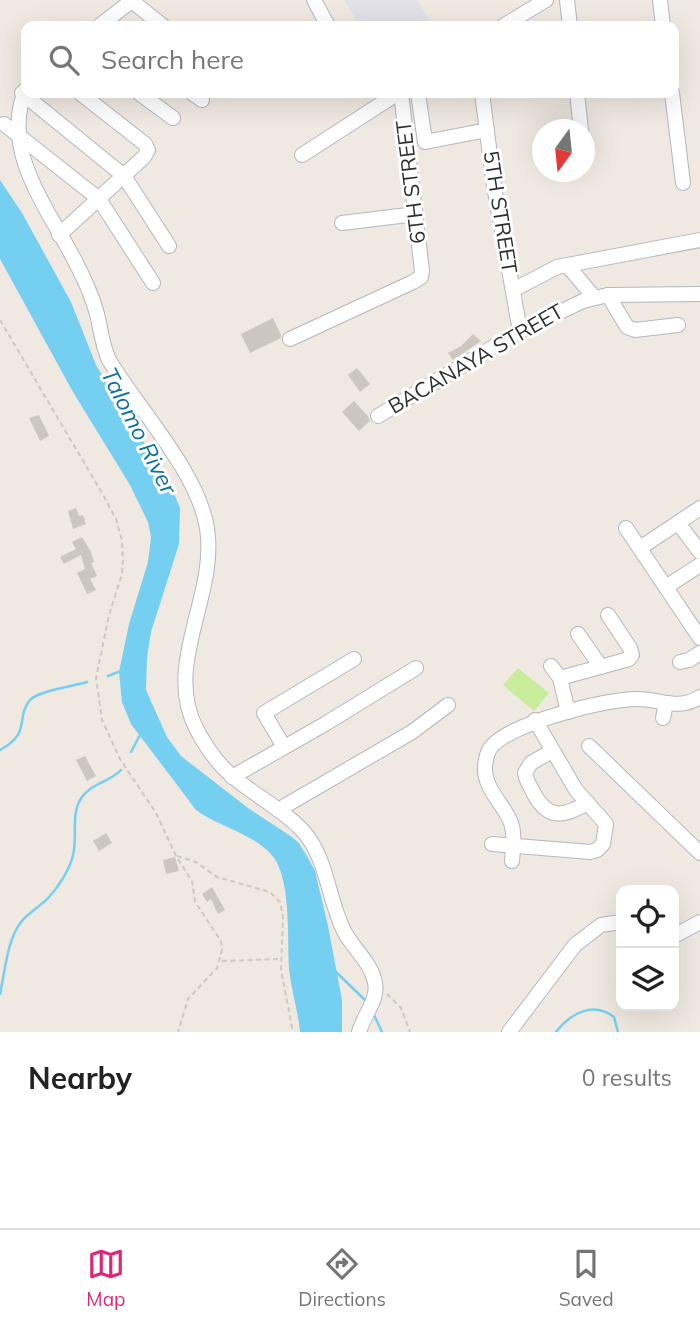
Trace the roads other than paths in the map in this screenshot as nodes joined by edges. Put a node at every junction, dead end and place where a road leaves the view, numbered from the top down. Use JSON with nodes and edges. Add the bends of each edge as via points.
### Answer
{"nodes":[{"id":1,"x":133,"y":0,"type":"edge"},
{"id":2,"x":314,"y":0,"type":"edge"},
{"id":3,"x":545,"y":0,"type":"edge"},
{"id":4,"x":567,"y":0,"type":"edge"},
{"id":5,"x":660,"y":0,"type":"edge"},
{"id":6,"x":109,"y":21,"type":"edge"},
{"id":7,"x":157,"y":21,"type":"edge"},
{"id":8,"x":325,"y":21,"type":"edge"},
{"id":9,"x":511,"y":21,"type":"edge"},
{"id":10,"x":569,"y":21,"type":"edge"},
{"id":11,"x":662,"y":21,"type":"edge"},
{"id":12,"x":21,"y":95,"type":"edge"},
{"id":13,"x":32,"y":98,"type":"edge"},
{"id":14,"x":86,"y":98,"type":"edge"},
{"id":15,"x":146,"y":98,"type":"edge"},
{"id":16,"x":371,"y":98,"type":"edge"},
{"id":17,"x":391,"y":98,"type":"edge"},
{"id":18,"x":400,"y":98,"type":"edge"},
{"id":19,"x":419,"y":98,"type":"edge"},
{"id":20,"x":483,"y":98,"type":"edge"},
{"id":21,"x":578,"y":98,"type":"edge"},
{"id":22,"x":673,"y":98,"type":"edge"},
{"id":23,"x":377,"y":107,"type":"junction"},
{"id":24,"x":173,"y":118,"type":"dead end"},
{"id":25,"x":580,"y":119,"type":"edge"},
{"id":26,"x":4,"y":124,"type":"junction"},
{"id":27,"x":486,"y":130,"type":"junction"},
{"id":28,"x":3,"y":141,"type":"dead end"},
{"id":29,"x":302,"y":155,"type":"dead end"},
{"id":30,"x":12,"y":173,"type":"dead end"},
{"id":31,"x":124,"y":176,"type":"junction"},
{"id":32,"x":683,"y":183,"type":"dead end"},
{"id":33,"x":99,"y":199,"type":"junction"},
{"id":34,"x":415,"y":214,"type":"junction"},
{"id":35,"x":342,"y":223,"type":"dead end"},
{"id":36,"x":59,"y":235,"type":"junction"},
{"id":37,"x":700,"y":240,"type":"edge"},
{"id":38,"x":169,"y":246,"type":"dead end"},
{"id":39,"x":567,"y":265,"type":"junction"},
{"id":40,"x":153,"y":283,"type":"dead end"},
{"id":41,"x":513,"y":290,"type":"junction"},
{"id":42,"x":700,"y":294,"type":"edge"},
{"id":43,"x":601,"y":296,"type":"junction"},
{"id":44,"x":678,"y":325,"type":"dead end"},
{"id":45,"x":520,"y":331,"type":"junction"},
{"id":46,"x":290,"y":339,"type":"dead end"},
{"id":47,"x":378,"y":416,"type":"dead end"},
{"id":48,"x":700,"y":508,"type":"edge"},
{"id":49,"x":678,"y":523,"type":"junction"},
{"id":50,"x":626,"y":528,"type":"dead end"},
{"id":51,"x":640,"y":548,"type":"junction"},
{"id":52,"x":700,"y":552,"type":"edge"},
{"id":53,"x":700,"y":565,"type":"edge"},
{"id":54,"x":666,"y":587,"type":"junction"},
{"id":55,"x":700,"y":610,"type":"edge"},
{"id":56,"x":608,"y":615,"type":"dead end"},
{"id":57,"x":687,"y":619,"type":"junction"},
{"id":58,"x":578,"y":634,"type":"dead end"},
{"id":59,"x":700,"y":638,"type":"edge"},
{"id":60,"x":700,"y":653,"type":"edge"},
{"id":61,"x":354,"y":659,"type":"dead end"},
{"id":62,"x":680,"y":662,"type":"dead end"},
{"id":63,"x":601,"y":667,"type":"junction"},
{"id":64,"x":416,"y":668,"type":"dead end"},
{"id":65,"x":700,"y":697,"type":"edge"},
{"id":66,"x":448,"y":705,"type":"dead end"},
{"id":67,"x":568,"y":712,"type":"junction"},
{"id":68,"x":535,"y":720,"type":"junction"},
{"id":69,"x":589,"y":746,"type":"dead end"},
{"id":70,"x":284,"y":747,"type":"junction"},
{"id":71,"x":552,"y":751,"type":"junction"},
{"id":72,"x":232,"y":777,"type":"junction"},
{"id":73,"x":588,"y":803,"type":"junction"},
{"id":74,"x":278,"y":810,"type":"junction"},
{"id":75,"x":492,"y":844,"type":"dead end"},
{"id":76,"x":512,"y":853,"type":"junction"},
{"id":77,"x":700,"y":853,"type":"edge"},
{"id":78,"x":700,"y":922,"type":"edge"},
{"id":79,"x":616,"y":923,"type":"edge"},
{"id":80,"x":679,"y":933,"type":"edge"},
{"id":81,"x":360,"y":1027,"type":"edge"},
{"id":82,"x":509,"y":1032,"type":"edge"}],
"edges":[{"from":1,"to":6,"type":"street"},
{"from":1,"to":7,"type":"street"},
{"from":2,"to":8,"type":"street"},
{"from":3,"to":9,"type":"street"},
{"from":4,"to":10,"type":"street"},
{"from":5,"to":11,"type":"street"},
{"from":12,"to":26,"type":"street"},
{"from":13,"to":31,"type":"street"},
{"from":14,"to":31,"type":"street","via":[[147,147],[144,157]]},
{"from":15,"to":24,"type":"street"},
{"from":16,"to":23,"type":"street"},
{"from":17,"to":23,"type":"street"},
{"from":18,"to":34,"type":"street","name":"6TH STREET"},
{"from":19,"to":27,"type":"street","via":[[425,142]]},
{"from":20,"to":27,"type":"street","name":"5TH STREET"},
{"from":21,"to":25,"type":"street"},
{"from":22,"to":32,"type":"street"},
{"from":23,"to":29,"type":"street"},
{"from":26,"to":28,"type":"street"},
{"from":26,"to":33,"type":"street"},
{"from":27,"to":41,"type":"street","name":"5TH STREET"},
{"from":30,"to":36,"type":"street"},
{"from":31,"to":33,"type":"street"},
{"from":31,"to":38,"type":"street"},
{"from":33,"to":36,"type":"street"},
{"from":33,"to":40,"type":"street"},
{"from":34,"to":35,"type":"street"},
{"from":34,"to":46,"type":"street","name":"6TH STREET","via":[[421,277]]},
{"from":36,"to":72,"type":"street","via":[[92,299],[109,360],[175,458],[203,512],[208,530],[207,564],[185,689],[196,729]]},
{"from":37,"to":39,"type":"street"},
{"from":39,"to":41,"type":"street"},
{"from":39,"to":43,"type":"street"},
{"from":41,"to":45,"type":"street","name":"5TH STREET"},
{"from":42,"to":43,"type":"street","name":"BACANAYA STREET"},
{"from":43,"to":44,"type":"street","via":[[627,327]]},
{"from":43,"to":45,"type":"street","name":"BACANAYA STREET","via":[[571,305]]},
{"from":45,"to":47,"type":"street","name":"BACANAYA STREET"},
{"from":48,"to":49,"type":"street"},
{"from":49,"to":51,"type":"street"},
{"from":49,"to":52,"type":"street"},
{"from":50,"to":51,"type":"street"},
{"from":51,"to":54,"type":"street"},
{"from":53,"to":54,"type":"street"},
{"from":54,"to":57,"type":"street"},
{"from":55,"to":57,"type":"street"},
{"from":56,"to":63,"type":"street","via":[[632,655]]},
{"from":57,"to":59,"type":"street"},
{"from":58,"to":63,"type":"street"},
{"from":60,"to":62,"type":"street"},
{"from":61,"to":70,"type":"street","via":[[264,713]]},
{"from":63,"to":67,"type":"street","via":[[556,672]]},
{"from":64,"to":70,"type":"street"},
{"from":65,"to":67,"type":"street","via":[[664,711],[645,699],[627,699]]},
{"from":66,"to":74,"type":"street","via":[[412,732]]},
{"from":67,"to":68,"type":"street"},
{"from":68,"to":71,"type":"street"},
{"from":68,"to":76,"type":"street","via":[[493,744],[485,763],[487,782],[512,827]]},
{"from":69,"to":77,"type":"street"},
{"from":70,"to":72,"type":"street"},
{"from":71,"to":73,"type":"street"},
{"from":71,"to":73,"type":"street","via":[[525,769],[542,807],[560,814]]},
{"from":72,"to":74,"type":"street"},
{"from":73,"to":76,"type":"street","via":[[606,824],[603,844],[597,850]]},
{"from":74,"to":81,"type":"street","via":[[304,832],[316,851],[337,915],[376,985]]},
{"from":75,"to":76,"type":"street"},
{"from":78,"to":80,"type":"street"},
{"from":79,"to":82,"type":"street","via":[[601,925],[575,946]]}]}
